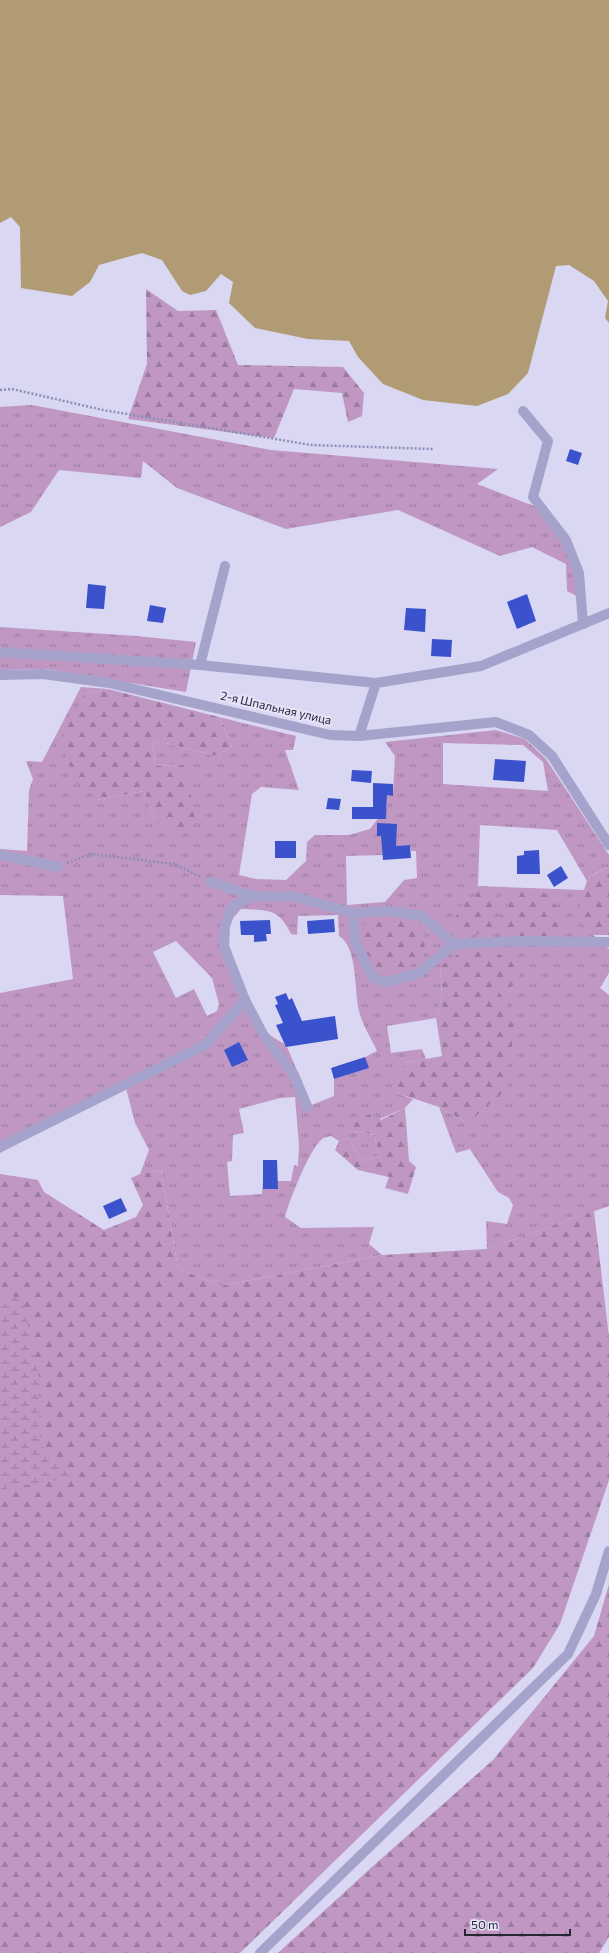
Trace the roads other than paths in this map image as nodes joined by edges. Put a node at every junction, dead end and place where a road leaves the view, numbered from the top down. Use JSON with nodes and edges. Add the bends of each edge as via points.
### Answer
{"nodes":[{"id":1,"x":523,"y":411,"type":"dead end"},
{"id":2,"x":224,"y":566,"type":"dead end"},
{"id":3,"x":609,"y":613,"type":"edge"},
{"id":4,"x":583,"y":624,"type":"junction"},
{"id":5,"x":0,"y":652,"type":"edge"},
{"id":6,"x":200,"y":665,"type":"junction"},
{"id":7,"x":0,"y":675,"type":"edge"},
{"id":8,"x":376,"y":683,"type":"junction"},
{"id":9,"x":358,"y":736,"type":"junction"},
{"id":10,"x":609,"y":845,"type":"edge"},
{"id":11,"x":0,"y":855,"type":"edge"},
{"id":12,"x":58,"y":866,"type":"road end"},
{"id":13,"x":211,"y":882,"type":"road end"},
{"id":14,"x":253,"y":896,"type":"junction"},
{"id":15,"x":353,"y":913,"type":"junction"},
{"id":16,"x":609,"y":942,"type":"edge"},
{"id":17,"x":454,"y":944,"type":"junction"},
{"id":18,"x":245,"y":1000,"type":"junction"},
{"id":19,"x":307,"y":1107,"type":"dead end"},
{"id":20,"x":0,"y":1147,"type":"edge"},
{"id":21,"x":609,"y":1551,"type":"edge"},
{"id":22,"x":260,"y":1953,"type":"edge"}],
"edges":[{"from":1,"to":4,"type":"street","via":[[548,441],[533,496],[569,546],[579,573]]},
{"from":2,"to":6,"type":"street"},
{"from":3,"to":4,"type":"street"},
{"from":4,"to":8,"type":"street","via":[[481,666]]},
{"from":5,"to":6,"type":"street"},
{"from":6,"to":8,"type":"street"},
{"from":7,"to":9,"type":"street","name":"2-я Шпальная улица","via":[[43,674],[109,683],[330,735]]},
{"from":8,"to":9,"type":"street"},
{"from":9,"to":10,"type":"street","name":"2-я Шпальная улица","via":[[496,722],[528,735],[552,756]]},
{"from":11,"to":12,"type":"street"},
{"from":13,"to":14,"type":"street"},
{"from":14,"to":15,"type":"street","via":[[296,897]]},
{"from":14,"to":18,"type":"street","via":[[232,907],[225,926],[224,946]]},
{"from":15,"to":17,"type":"street","via":[[389,911],[422,916]]},
{"from":15,"to":17,"type":"street","via":[[355,941],[373,978],[388,982],[419,973]]},
{"from":16,"to":17,"type":"street","via":[[522,941]]},
{"from":18,"to":19,"type":"street","via":[[263,1034],[294,1075]]},
{"from":18,"to":20,"type":"street","via":[[205,1044]]},
{"from":21,"to":22,"type":"street","via":[[596,1594],[568,1654]]}]}
